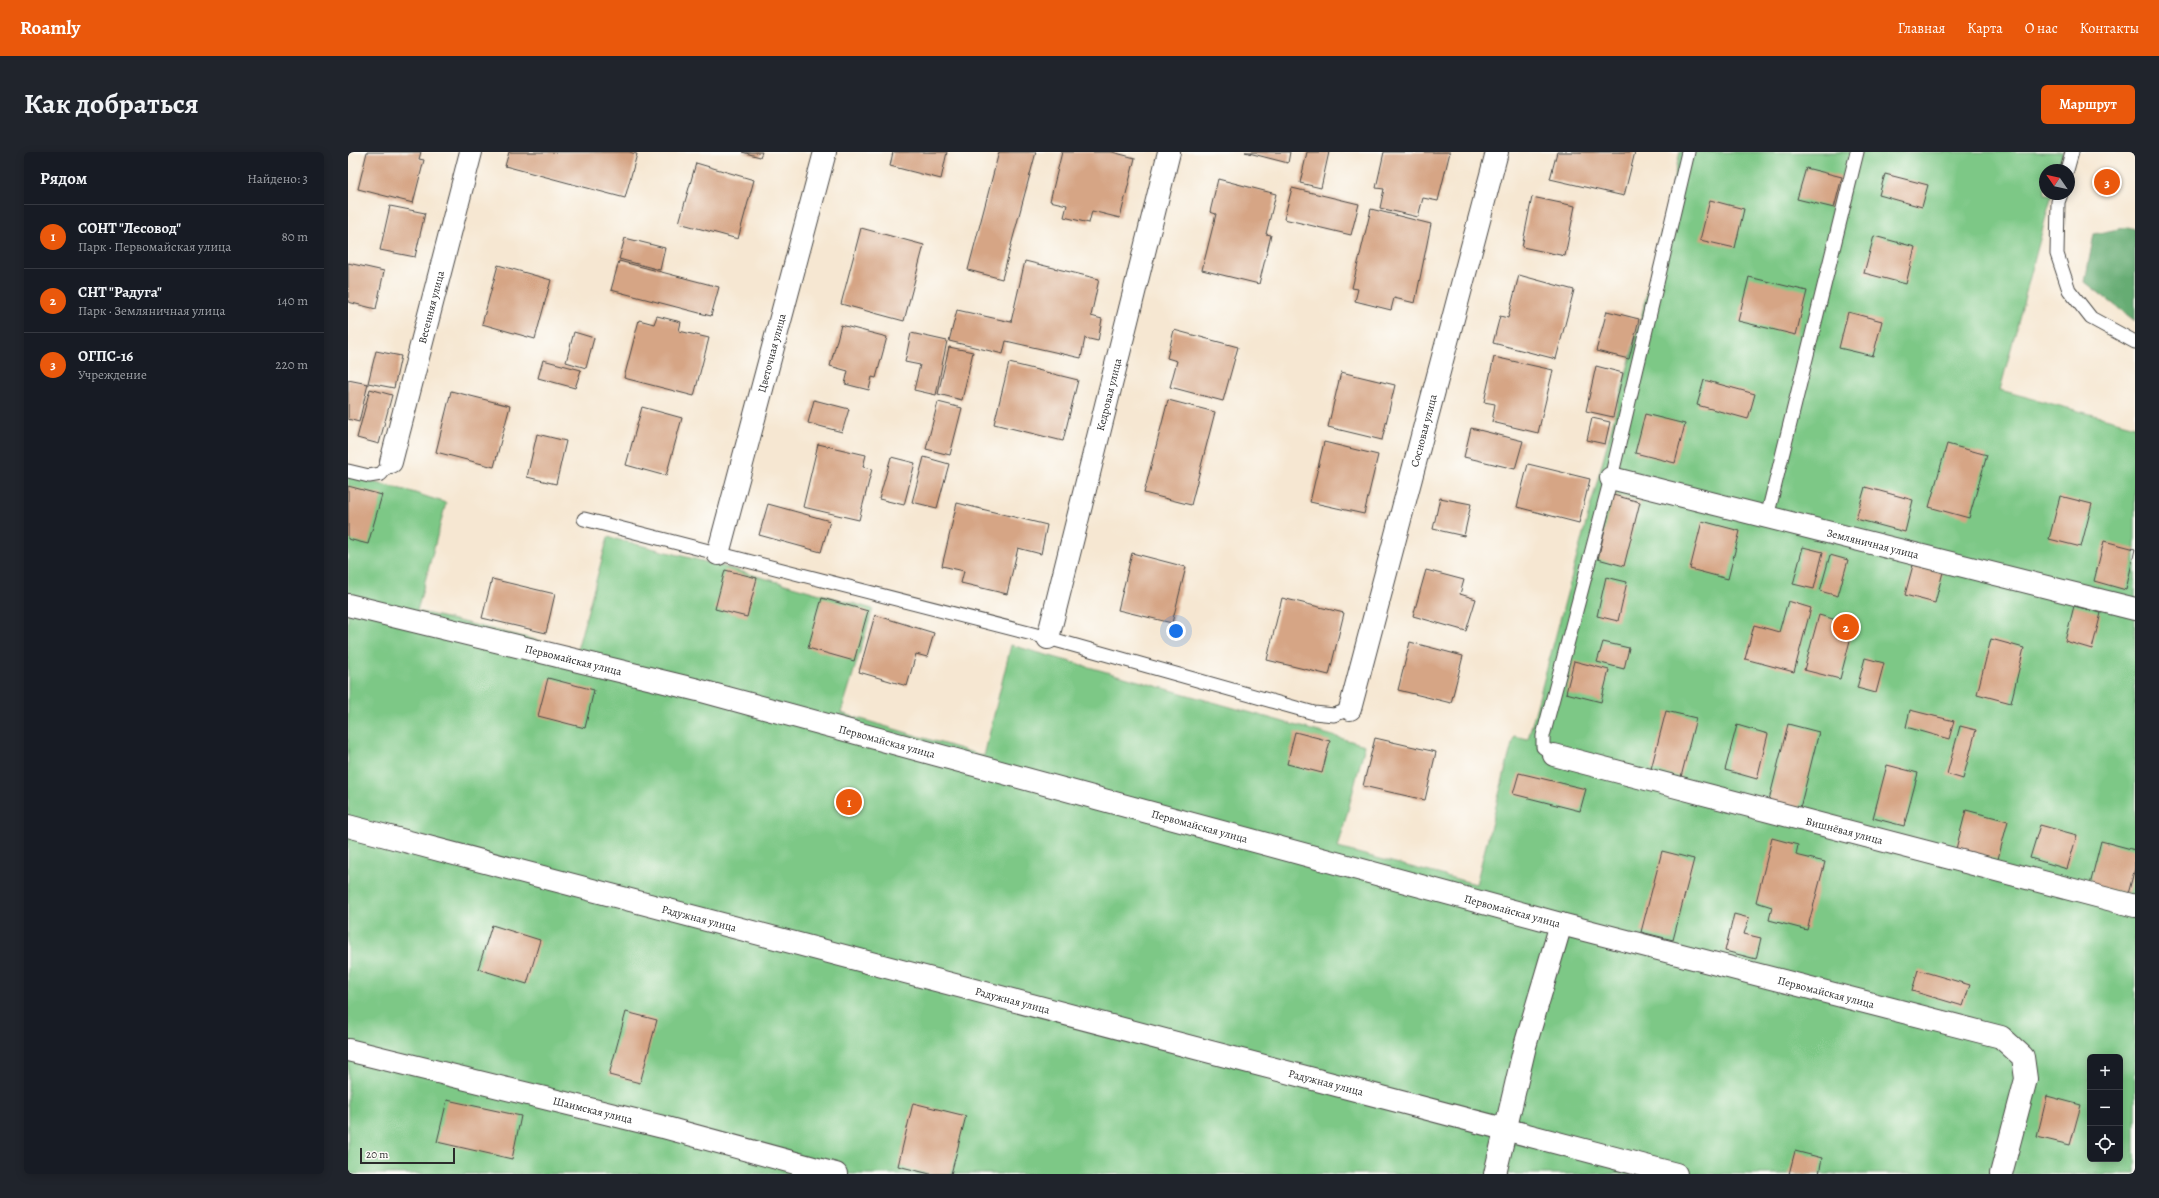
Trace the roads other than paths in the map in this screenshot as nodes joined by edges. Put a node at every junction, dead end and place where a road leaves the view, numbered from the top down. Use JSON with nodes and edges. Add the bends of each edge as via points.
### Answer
{"nodes":[{"id":1,"x":471,"y":152,"type":"edge"},
{"id":2,"x":825,"y":152,"type":"edge"},
{"id":3,"x":1169,"y":152,"type":"edge"},
{"id":4,"x":1497,"y":152,"type":"edge"},
{"id":5,"x":1688,"y":152,"type":"edge"},
{"id":6,"x":1857,"y":152,"type":"edge"},
{"id":7,"x":2072,"y":152,"type":"edge"},
{"id":8,"x":2069,"y":164,"type":"edge"},
{"id":9,"x":2059,"y":200,"type":"edge"},
{"id":10,"x":2135,"y":342,"type":"edge"},
{"id":11,"x":390,"y":462,"type":"joint"},
{"id":12,"x":348,"y":470,"type":"edge"},
{"id":13,"x":1611,"y":478,"type":"junction"},
{"id":14,"x":1767,"y":517,"type":"junction"},
{"id":15,"x":584,"y":519,"type":"dead end"},
{"id":16,"x":718,"y":554,"type":"junction"},
{"id":17,"x":348,"y":605,"type":"edge"},
{"id":18,"x":2135,"y":609,"type":"edge"},
{"id":19,"x":1048,"y":638,"type":"junction"},
{"id":20,"x":1350,"y":709,"type":"joint"},
{"id":21,"x":1554,"y":755,"type":"joint"},
{"id":22,"x":348,"y":826,"type":"edge"},
{"id":23,"x":2135,"y":906,"type":"edge"},
{"id":24,"x":1561,"y":924,"type":"junction"},
{"id":25,"x":348,"y":1050,"type":"edge"},
{"id":26,"x":1505,"y":1130,"type":"junction"},
{"id":27,"x":836,"y":1174,"type":"edge"},
{"id":28,"x":1495,"y":1174,"type":"edge"},
{"id":29,"x":1676,"y":1174,"type":"edge"},
{"id":30,"x":2001,"y":1174,"type":"edge"}],
"edges":[{"from":1,"to":11,"type":"street","name":"Весенняя улица"},
{"from":2,"to":16,"type":"street","name":"Цветочная улица"},
{"from":3,"to":19,"type":"street","name":"Кедровая улица"},
{"from":4,"to":20,"type":"street","name":"Сосновая улица"},
{"from":5,"to":13,"type":"lane"},
{"from":6,"to":14,"type":"lane"},
{"from":7,"to":8,"type":"lane"},
{"from":9,"to":10,"type":"lane","via":[[2056,254],[2069,290],[2091,318]]},
{"from":11,"to":12,"type":"lane","via":[[382,474],[369,476]]},
{"from":13,"to":14,"type":"street","name":"Земляничная улица"},
{"from":13,"to":21,"type":"lane","via":[[1543,736],[1543,747]]},
{"from":14,"to":18,"type":"street","name":"Земляничная улица"},
{"from":15,"to":16,"type":"lane"},
{"from":16,"to":19,"type":"lane"},
{"from":17,"to":24,"type":"street","name":"Первомайская улица","via":[[698,690]]},
{"from":19,"to":20,"type":"lane","via":[[1314,713],[1334,715]]},
{"from":21,"to":23,"type":"street","name":"Вишнёвая улица"},
{"from":22,"to":26,"type":"street","name":"Радужная улица"},
{"from":24,"to":26,"type":"street","via":[[1525,1046]]},
{"from":24,"to":30,"type":"street","name":"Первомайская улица","via":[[2001,1037],[2024,1057],[2026,1079]]},
{"from":25,"to":27,"type":"street","name":"Шаимская улица","via":[[663,1127]]},
{"from":26,"to":28,"type":"street"},
{"from":26,"to":29,"type":"street","name":"Радужная улица"}]}
